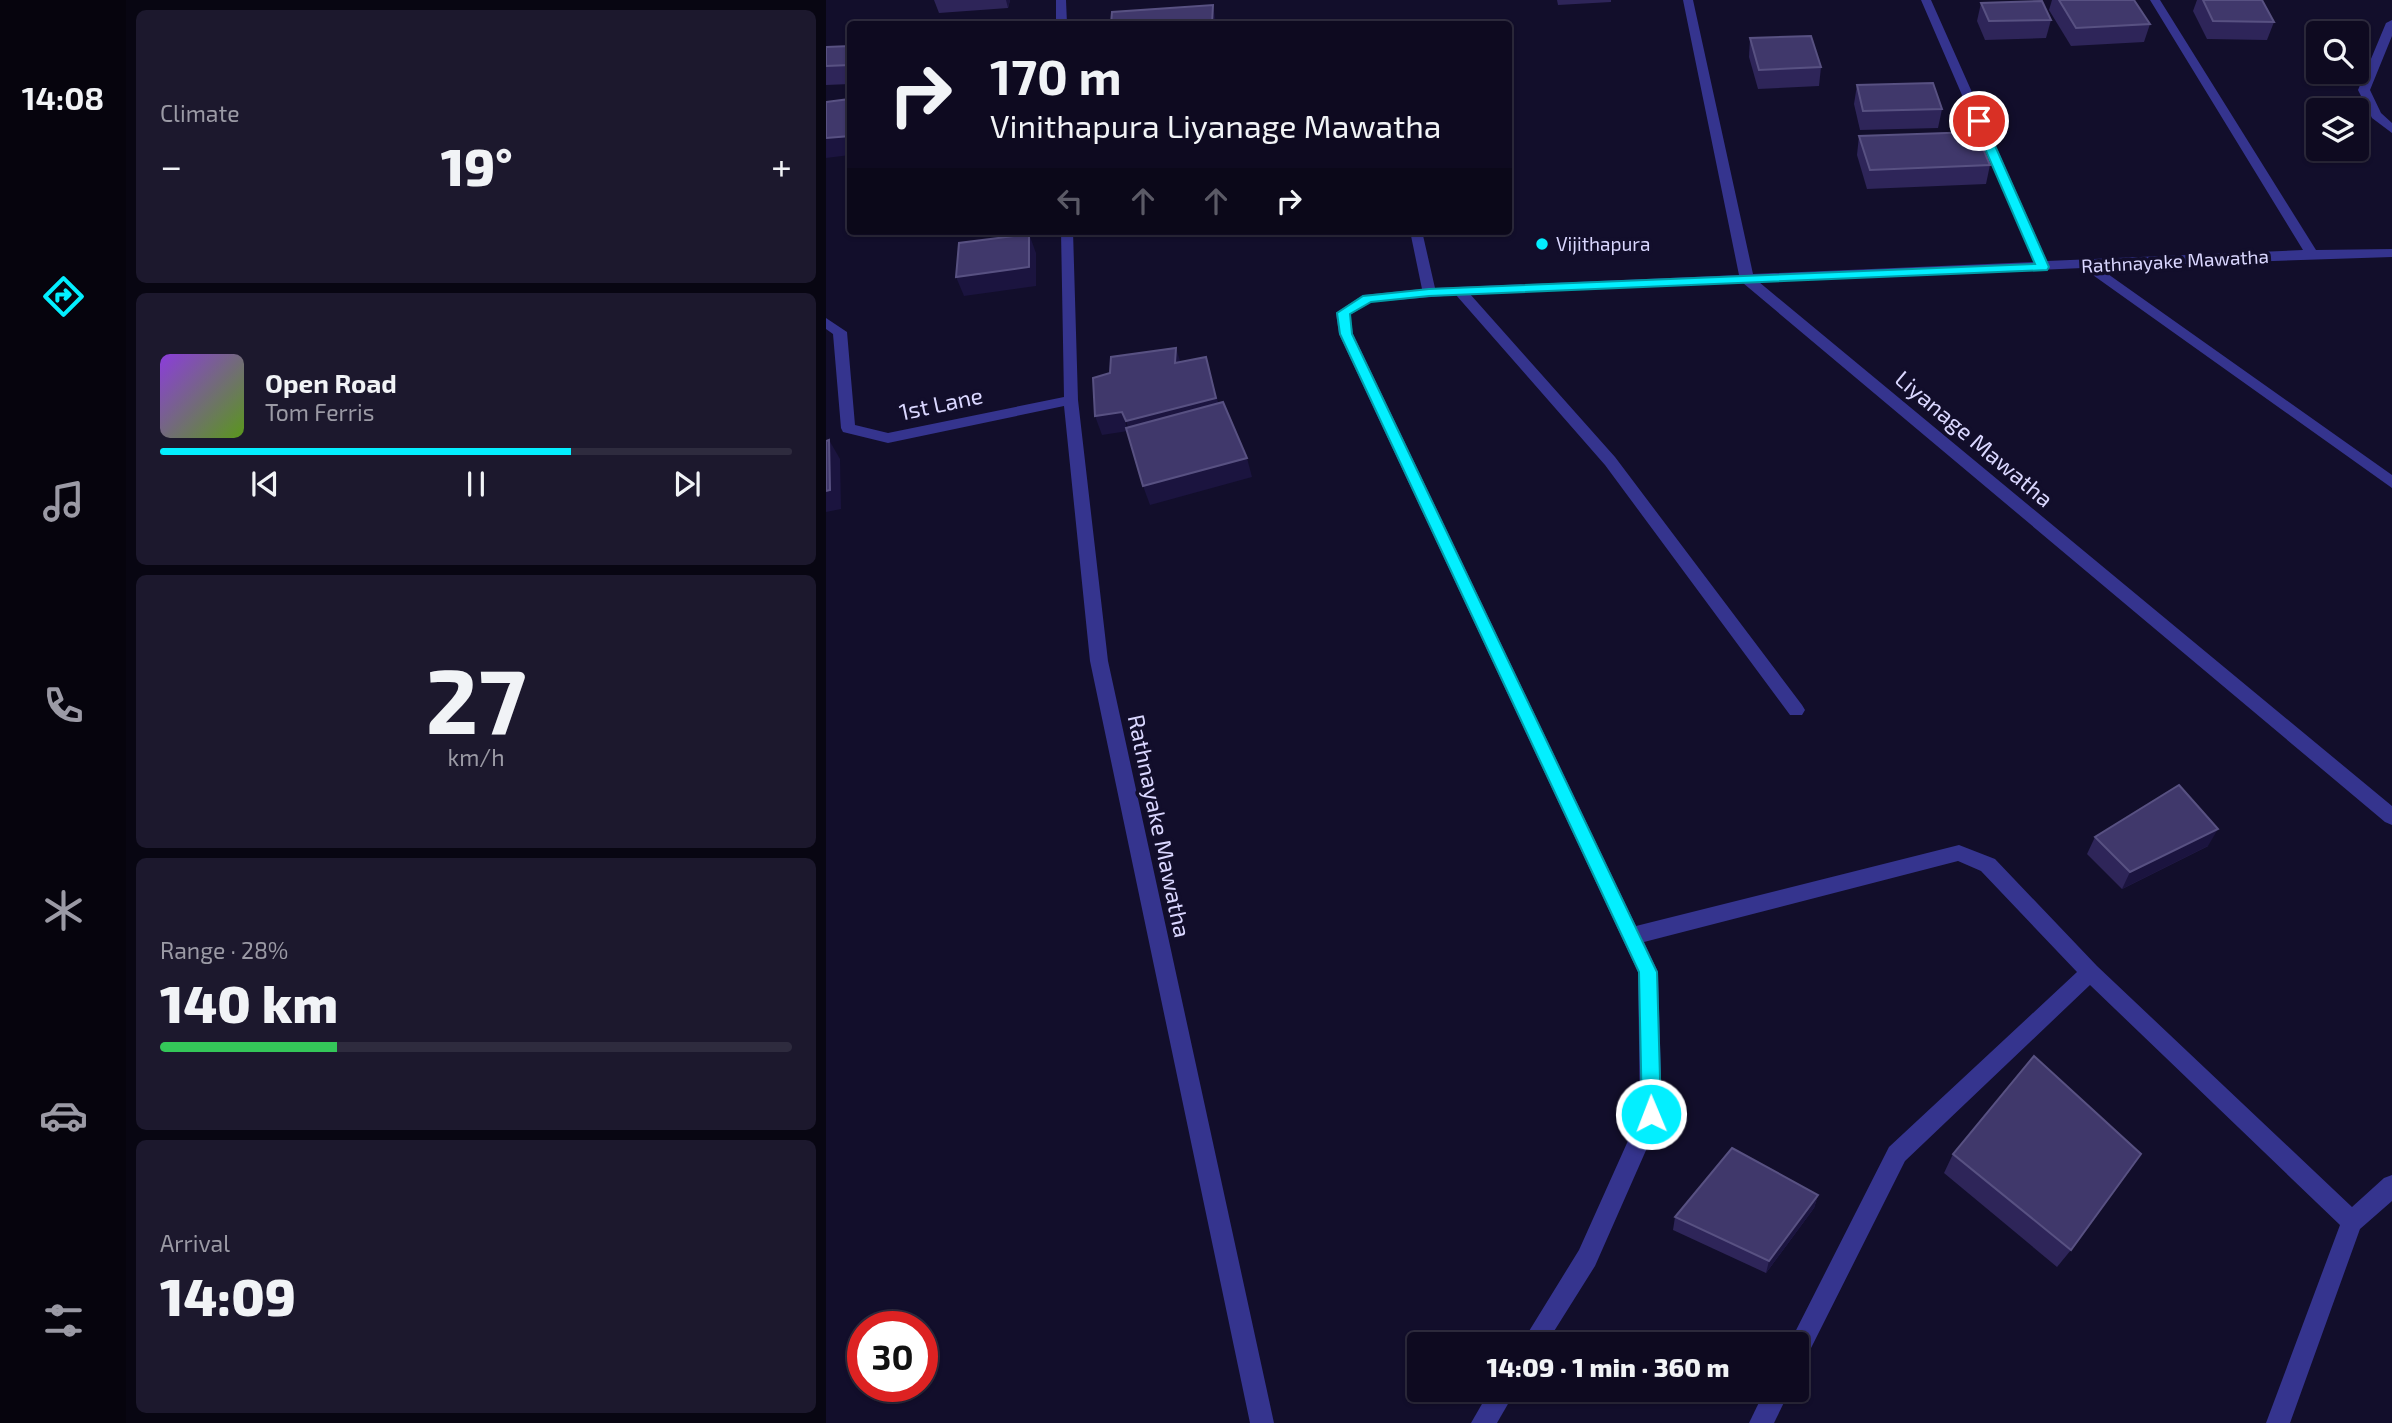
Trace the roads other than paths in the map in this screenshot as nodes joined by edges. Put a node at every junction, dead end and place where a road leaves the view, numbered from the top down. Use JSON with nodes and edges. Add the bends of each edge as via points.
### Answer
{"nodes":[{"id":1,"x":1062,"y":0,"type":"edge"},
{"id":2,"x":1688,"y":0,"type":"edge"},
{"id":3,"x":1926,"y":0,"type":"edge"},
{"id":4,"x":2155,"y":0,"type":"edge"},
{"id":5,"x":1062,"y":21,"type":"edge"},
{"id":6,"x":2392,"y":23,"type":"edge"},
{"id":7,"x":2392,"y":114,"type":"edge"},
{"id":8,"x":2376,"y":115,"type":"junction"},
{"id":9,"x":2392,"y":129,"type":"edge"},
{"id":10,"x":1067,"y":235,"type":"edge"},
{"id":11,"x":1417,"y":235,"type":"edge"},
{"id":12,"x":2392,"y":253,"type":"edge"},
{"id":13,"x":2312,"y":254,"type":"junction"},
{"id":14,"x":2088,"y":266,"type":"junction"},
{"id":15,"x":2043,"y":267,"type":"junction"},
{"id":16,"x":1747,"y":279,"type":"junction"},
{"id":17,"x":1429,"y":292,"type":"junction"},
{"id":18,"x":1461,"y":293,"type":"junction"},
{"id":19,"x":826,"y":322,"type":"edge"},
{"id":20,"x":1071,"y":400,"type":"junction"},
{"id":21,"x":2392,"y":482,"type":"edge"},
{"id":22,"x":1796,"y":710,"type":"dead end"},
{"id":23,"x":2392,"y":817,"type":"edge"},
{"id":24,"x":1632,"y":936,"type":"junction"},
{"id":25,"x":2090,"y":972,"type":"junction"},
{"id":26,"x":2392,"y":1186,"type":"edge"},
{"id":27,"x":2352,"y":1222,"type":"junction"},
{"id":28,"x":1541,"y":1332,"type":"edge"},
{"id":29,"x":1807,"y":1332,"type":"edge"},
{"id":30,"x":1496,"y":1402,"type":"edge"},
{"id":31,"x":1772,"y":1402,"type":"edge"},
{"id":32,"x":1262,"y":1423,"type":"edge"},
{"id":33,"x":1483,"y":1423,"type":"edge"},
{"id":34,"x":1761,"y":1423,"type":"edge"},
{"id":35,"x":2278,"y":1423,"type":"edge"}],
"edges":[{"from":1,"to":5,"type":"street"},
{"from":2,"to":16,"type":"street"},
{"from":3,"to":15,"type":"street"},
{"from":4,"to":13,"type":"street"},
{"from":6,"to":8,"type":"street","via":[[2364,90]]},
{"from":7,"to":8,"type":"street"},
{"from":8,"to":9,"type":"street"},
{"from":10,"to":20,"type":"street","name":"Rathnayake Mawatha"},
{"from":11,"to":17,"type":"street"},
{"from":12,"to":13,"type":"street","name":"Rathnayake Mawatha"},
{"from":13,"to":14,"type":"street","name":"Rathnayake Mawatha"},
{"from":14,"to":15,"type":"street","name":"Rathnayake Mawatha"},
{"from":14,"to":21,"type":"street"},
{"from":15,"to":16,"type":"street","name":"Rathnayake Mawatha"},
{"from":16,"to":18,"type":"street"},
{"from":16,"to":23,"type":"street","name":"Liyanage Mawatha"},
{"from":17,"to":18,"type":"street"},
{"from":17,"to":24,"type":"street","via":[[1368,298],[1343,313],[1346,334]]},
{"from":18,"to":22,"type":"street","via":[[1610,461]]},
{"from":19,"to":20,"type":"street","name":"1st Lane","via":[[840,332],[848,428],[888,438]]},
{"from":20,"to":32,"type":"street","name":"Rathnayake Mawatha","via":[[1099,661]]},
{"from":24,"to":25,"type":"street","via":[[1959,853],[1988,865]]},
{"from":24,"to":28,"type":"street","via":[[1648,972],[1651,1114],[1587,1258]]},
{"from":25,"to":27,"type":"street"},
{"from":25,"to":29,"type":"street","via":[[1897,1154]]},
{"from":26,"to":27,"type":"street"},
{"from":27,"to":35,"type":"street"},
{"from":30,"to":33,"type":"street"},
{"from":31,"to":34,"type":"street"}]}
